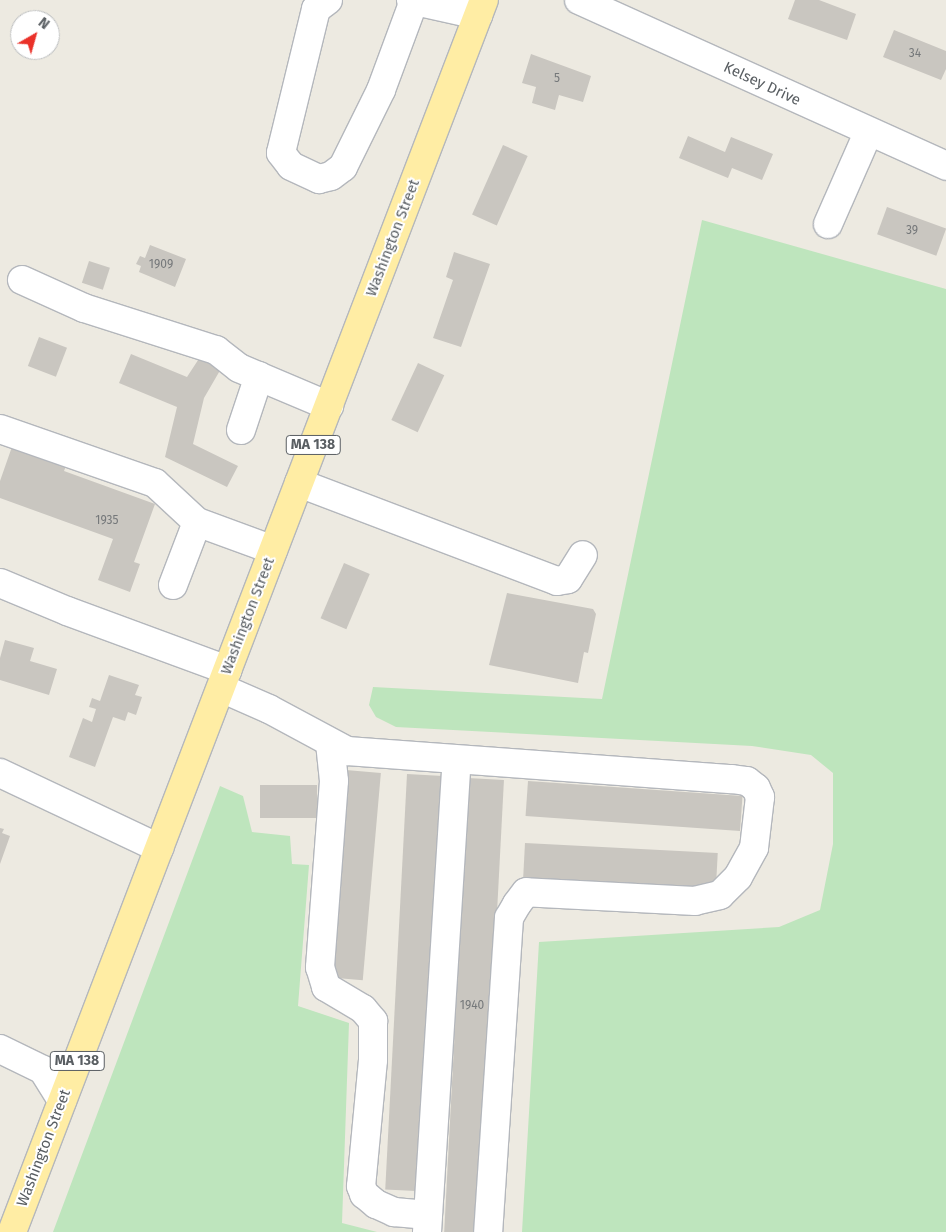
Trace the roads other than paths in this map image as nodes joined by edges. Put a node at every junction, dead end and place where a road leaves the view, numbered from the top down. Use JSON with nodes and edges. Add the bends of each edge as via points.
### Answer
{"nodes":[{"id":1,"x":328,"y":0,"type":"edge"},
{"id":2,"x":412,"y":0,"type":"edge"},
{"id":3,"x":580,"y":0,"type":"edge"},
{"id":4,"x":481,"y":7,"type":"edge"},
{"id":5,"x":868,"y":133,"type":"junction"},
{"id":6,"x":946,"y":166,"type":"edge"},
{"id":7,"x":828,"y":224,"type":"dead end"},
{"id":8,"x":22,"y":280,"type":"dead end"},
{"id":9,"x":259,"y":376,"type":"junction"},
{"id":10,"x":329,"y":406,"type":"junction"},
{"id":11,"x":0,"y":430,"type":"edge"},
{"id":12,"x":241,"y":430,"type":"dead end"},
{"id":13,"x":299,"y":483,"type":"junction"},
{"id":14,"x":197,"y":522,"type":"junction"},
{"id":15,"x":273,"y":550,"type":"junction"},
{"id":16,"x":583,"y":555,"type":"dead end"},
{"id":17,"x":0,"y":583,"type":"edge"},
{"id":18,"x":173,"y":585,"type":"dead end"},
{"id":19,"x":224,"y":679,"type":"junction"},
{"id":20,"x":330,"y":743,"type":"junction"},
{"id":21,"x":457,"y":761,"type":"junction"},
{"id":22,"x":0,"y":773,"type":"edge"},
{"id":23,"x":159,"y":848,"type":"junction"},
{"id":24,"x":0,"y":1049,"type":"edge"},
{"id":25,"x":62,"y":1101,"type":"junction"},
{"id":26,"x":428,"y":1224,"type":"edge"},
{"id":27,"x":12,"y":1232,"type":"edge"},
{"id":28,"x":488,"y":1232,"type":"edge"}],
"edges":[{"from":1,"to":2,"type":"street","via":[[316,9],[281,152],[291,166],[319,179],[331,176],[343,167],[381,90]]},
{"from":2,"to":4,"type":"street"},
{"from":3,"to":5,"type":"street","name":"Kelsey Drive"},
{"from":4,"to":10,"type":"main road","name":"Washington Street","number":"MA 138"},
{"from":5,"to":6,"type":"street","name":"Kelsey Drive"},
{"from":5,"to":7,"type":"street"},
{"from":8,"to":9,"type":"street","via":[[84,308],[216,350],[239,368]]},
{"from":9,"to":10,"type":"street"},
{"from":9,"to":12,"type":"street"},
{"from":10,"to":13,"type":"main road","name":"Washington Street","number":"MA 138"},
{"from":11,"to":14,"type":"street","via":[[155,482]]},
{"from":13,"to":15,"type":"main road","name":"Washington Street","number":"MA 138"},
{"from":13,"to":16,"type":"street","via":[[556,581],[568,579]]},
{"from":14,"to":15,"type":"street"},
{"from":14,"to":18,"type":"street"},
{"from":15,"to":19,"type":"main road","name":"Washington Street","number":"MA 138"},
{"from":17,"to":19,"type":"street"},
{"from":19,"to":20,"type":"street"},
{"from":19,"to":23,"type":"main road","name":"Washington Street","number":"MA 138"},
{"from":20,"to":21,"type":"street","via":[[347,751]]},
{"from":20,"to":26,"type":"street","via":[[334,781],[320,967],[326,987],[363,1009],[373,1021],[375,1040],[361,1186],[364,1194],[376,1204]]},
{"from":21,"to":26,"type":"street"},
{"from":21,"to":28,"type":"street","via":[[732,779],[747,781],[756,788],[760,797],[754,848],[738,877],[720,895],[695,901],[526,892],[517,904],[509,918]]},
{"from":22,"to":23,"type":"street"},
{"from":23,"to":25,"type":"main road","name":"Washington Street","number":"MA 138"},
{"from":24,"to":25,"type":"street","via":[[42,1070]]},
{"from":25,"to":27,"type":"main road","name":"Washington Street","number":"MA 138"}]}
